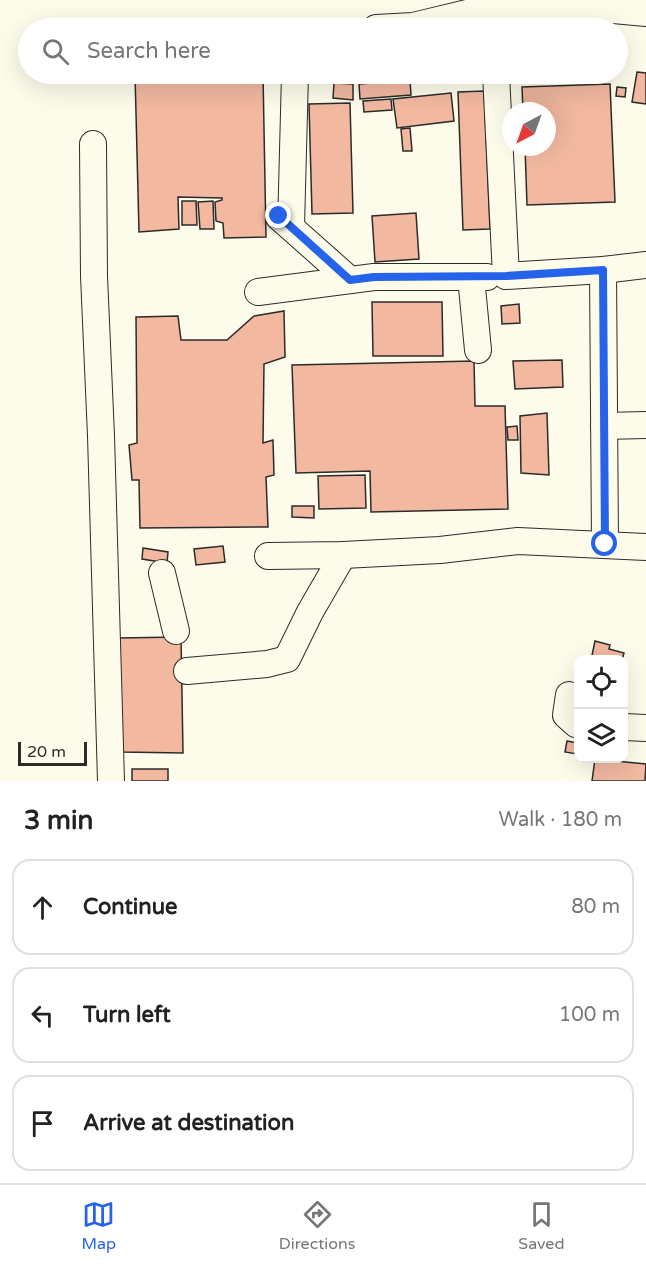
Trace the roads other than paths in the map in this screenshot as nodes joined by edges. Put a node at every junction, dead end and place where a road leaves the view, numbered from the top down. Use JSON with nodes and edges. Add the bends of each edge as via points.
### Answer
{"nodes":[{"id":1,"x":646,"y":13,"type":"edge"},
{"id":2,"x":493,"y":18,"type":"edge"},
{"id":3,"x":294,"y":84,"type":"edge"},
{"id":4,"x":496,"y":84,"type":"edge"},
{"id":5,"x":93,"y":144,"type":"dead end"},
{"id":6,"x":646,"y":265,"type":"edge"},
{"id":7,"x":603,"y":270,"type":"junction"},
{"id":8,"x":506,"y":276,"type":"junction"},
{"id":9,"x":471,"y":277,"type":"junction"},
{"id":10,"x":350,"y":280,"type":"junction"},
{"id":11,"x":258,"y":292,"type":"dead end"},
{"id":12,"x":478,"y":350,"type":"dead end"},
{"id":13,"x":646,"y":425,"type":"edge"},
{"id":14,"x":604,"y":426,"type":"junction"},
{"id":15,"x":605,"y":544,"type":"junction"},
{"id":16,"x":646,"y":547,"type":"edge"},
{"id":17,"x":343,"y":555,"type":"junction"},
{"id":18,"x":268,"y":556,"type":"dead end"},
{"id":19,"x":162,"y":573,"type":"dead end"},
{"id":20,"x":176,"y":632,"type":"dead end"},
{"id":21,"x":187,"y":671,"type":"dead end"},
{"id":22,"x":569,"y":695,"type":"dead end"},
{"id":23,"x":574,"y":722,"type":"edge"},
{"id":24,"x":628,"y":727,"type":"edge"},
{"id":25,"x":646,"y":728,"type":"edge"},
{"id":26,"x":111,"y":781,"type":"edge"}],
"edges":[{"from":1,"to":2,"type":"street","via":[[581,7]]},
{"from":3,"to":10,"type":"street","via":[[285,222]]},
{"from":4,"to":8,"type":"street"},
{"from":5,"to":26,"type":"street"},
{"from":6,"to":7,"type":"street"},
{"from":7,"to":8,"type":"street"},
{"from":7,"to":14,"type":"street"},
{"from":8,"to":9,"type":"street"},
{"from":9,"to":10,"type":"street"},
{"from":9,"to":12,"type":"street"},
{"from":10,"to":11,"type":"street"},
{"from":13,"to":14,"type":"street"},
{"from":14,"to":15,"type":"street"},
{"from":15,"to":16,"type":"street"},
{"from":15,"to":17,"type":"street","via":[[518,541]]},
{"from":17,"to":18,"type":"street"},
{"from":17,"to":21,"type":"street","via":[[287,659]]},
{"from":19,"to":20,"type":"street"},
{"from":22,"to":23,"type":"street","via":[[566,715]]},
{"from":24,"to":25,"type":"street"}]}
